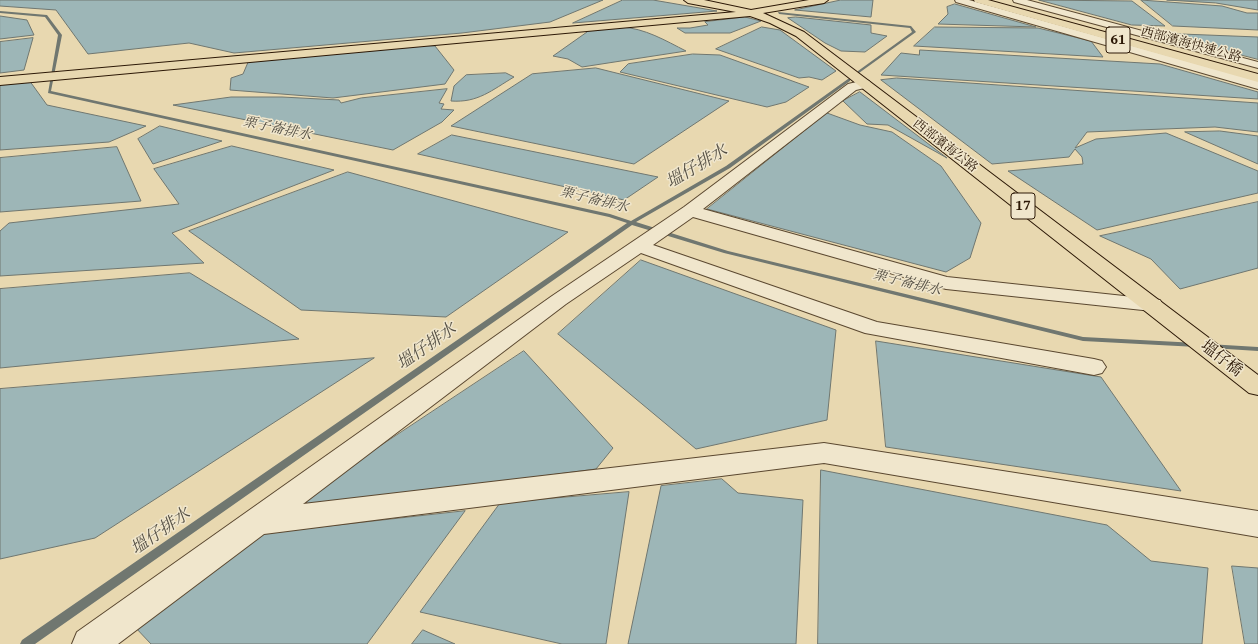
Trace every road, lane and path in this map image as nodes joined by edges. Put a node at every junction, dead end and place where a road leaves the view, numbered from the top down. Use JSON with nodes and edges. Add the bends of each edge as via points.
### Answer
{"nodes":[{"id":1,"x":688,"y":0,"type":"edge"},
{"id":2,"x":824,"y":0,"type":"edge"},
{"id":3,"x":959,"y":0,"type":"edge"},
{"id":4,"x":978,"y":0,"type":"edge"},
{"id":5,"x":993,"y":0,"type":"edge"},
{"id":6,"x":1017,"y":0,"type":"edge"},
{"id":7,"x":750,"y":13,"type":"junction"},
{"id":8,"x":1258,"y":65,"type":"edge"},
{"id":9,"x":1258,"y":73,"type":"edge"},
{"id":10,"x":1258,"y":78,"type":"edge"},
{"id":11,"x":2,"y":81,"type":"edge"},
{"id":12,"x":865,"y":84,"type":"junction"},
{"id":13,"x":1258,"y":85,"type":"edge"},
{"id":14,"x":690,"y":211,"type":"junction"},
{"id":15,"x":653,"y":236,"type":"junction"},
{"id":16,"x":1152,"y":305,"type":"junction"},
{"id":17,"x":1185,"y":330,"type":"joint"},
{"id":18,"x":1094,"y":367,"type":"dead end"},
{"id":19,"x":1258,"y":387,"type":"edge"},
{"id":20,"x":257,"y":522,"type":"junction"},
{"id":21,"x":1258,"y":524,"type":"edge"},
{"id":22,"x":90,"y":644,"type":"edge"}],
"edges":[{"from":1,"to":7,"type":"main road","name":"西部濱海公路","number":"17"},
{"from":2,"to":7,"type":"main road"},
{"from":3,"to":13,"type":"street"},
{"from":4,"to":10,"type":"main road","name":"西部濱海快速公路","number":"61"},
{"from":5,"to":9,"type":"main road","name":"西部濱海快速公路","number":"61"},
{"from":6,"to":8,"type":"street"},
{"from":7,"to":11,"type":"main road"},
{"from":7,"to":12,"type":"main road","name":"西部濱海公路","number":"17","via":[[789,28]]},
{"from":12,"to":14,"type":"street","via":[[852,87]]},
{"from":12,"to":16,"type":"main road","name":"西部濱海公路","number":"17"},
{"from":14,"to":15,"type":"street"},
{"from":14,"to":16,"type":"street","via":[[946,283]]},
{"from":15,"to":18,"type":"street","via":[[873,328]]},
{"from":15,"to":20,"type":"street","via":[[559,300]]},
{"from":16,"to":17,"type":"main road","name":"西部濱海公路","number":"17"},
{"from":17,"to":19,"type":"main road","name":"塭仔橋","number":"17"},
{"from":20,"to":21,"type":"street","via":[[824,453]]},
{"from":20,"to":22,"type":"street"}]}
